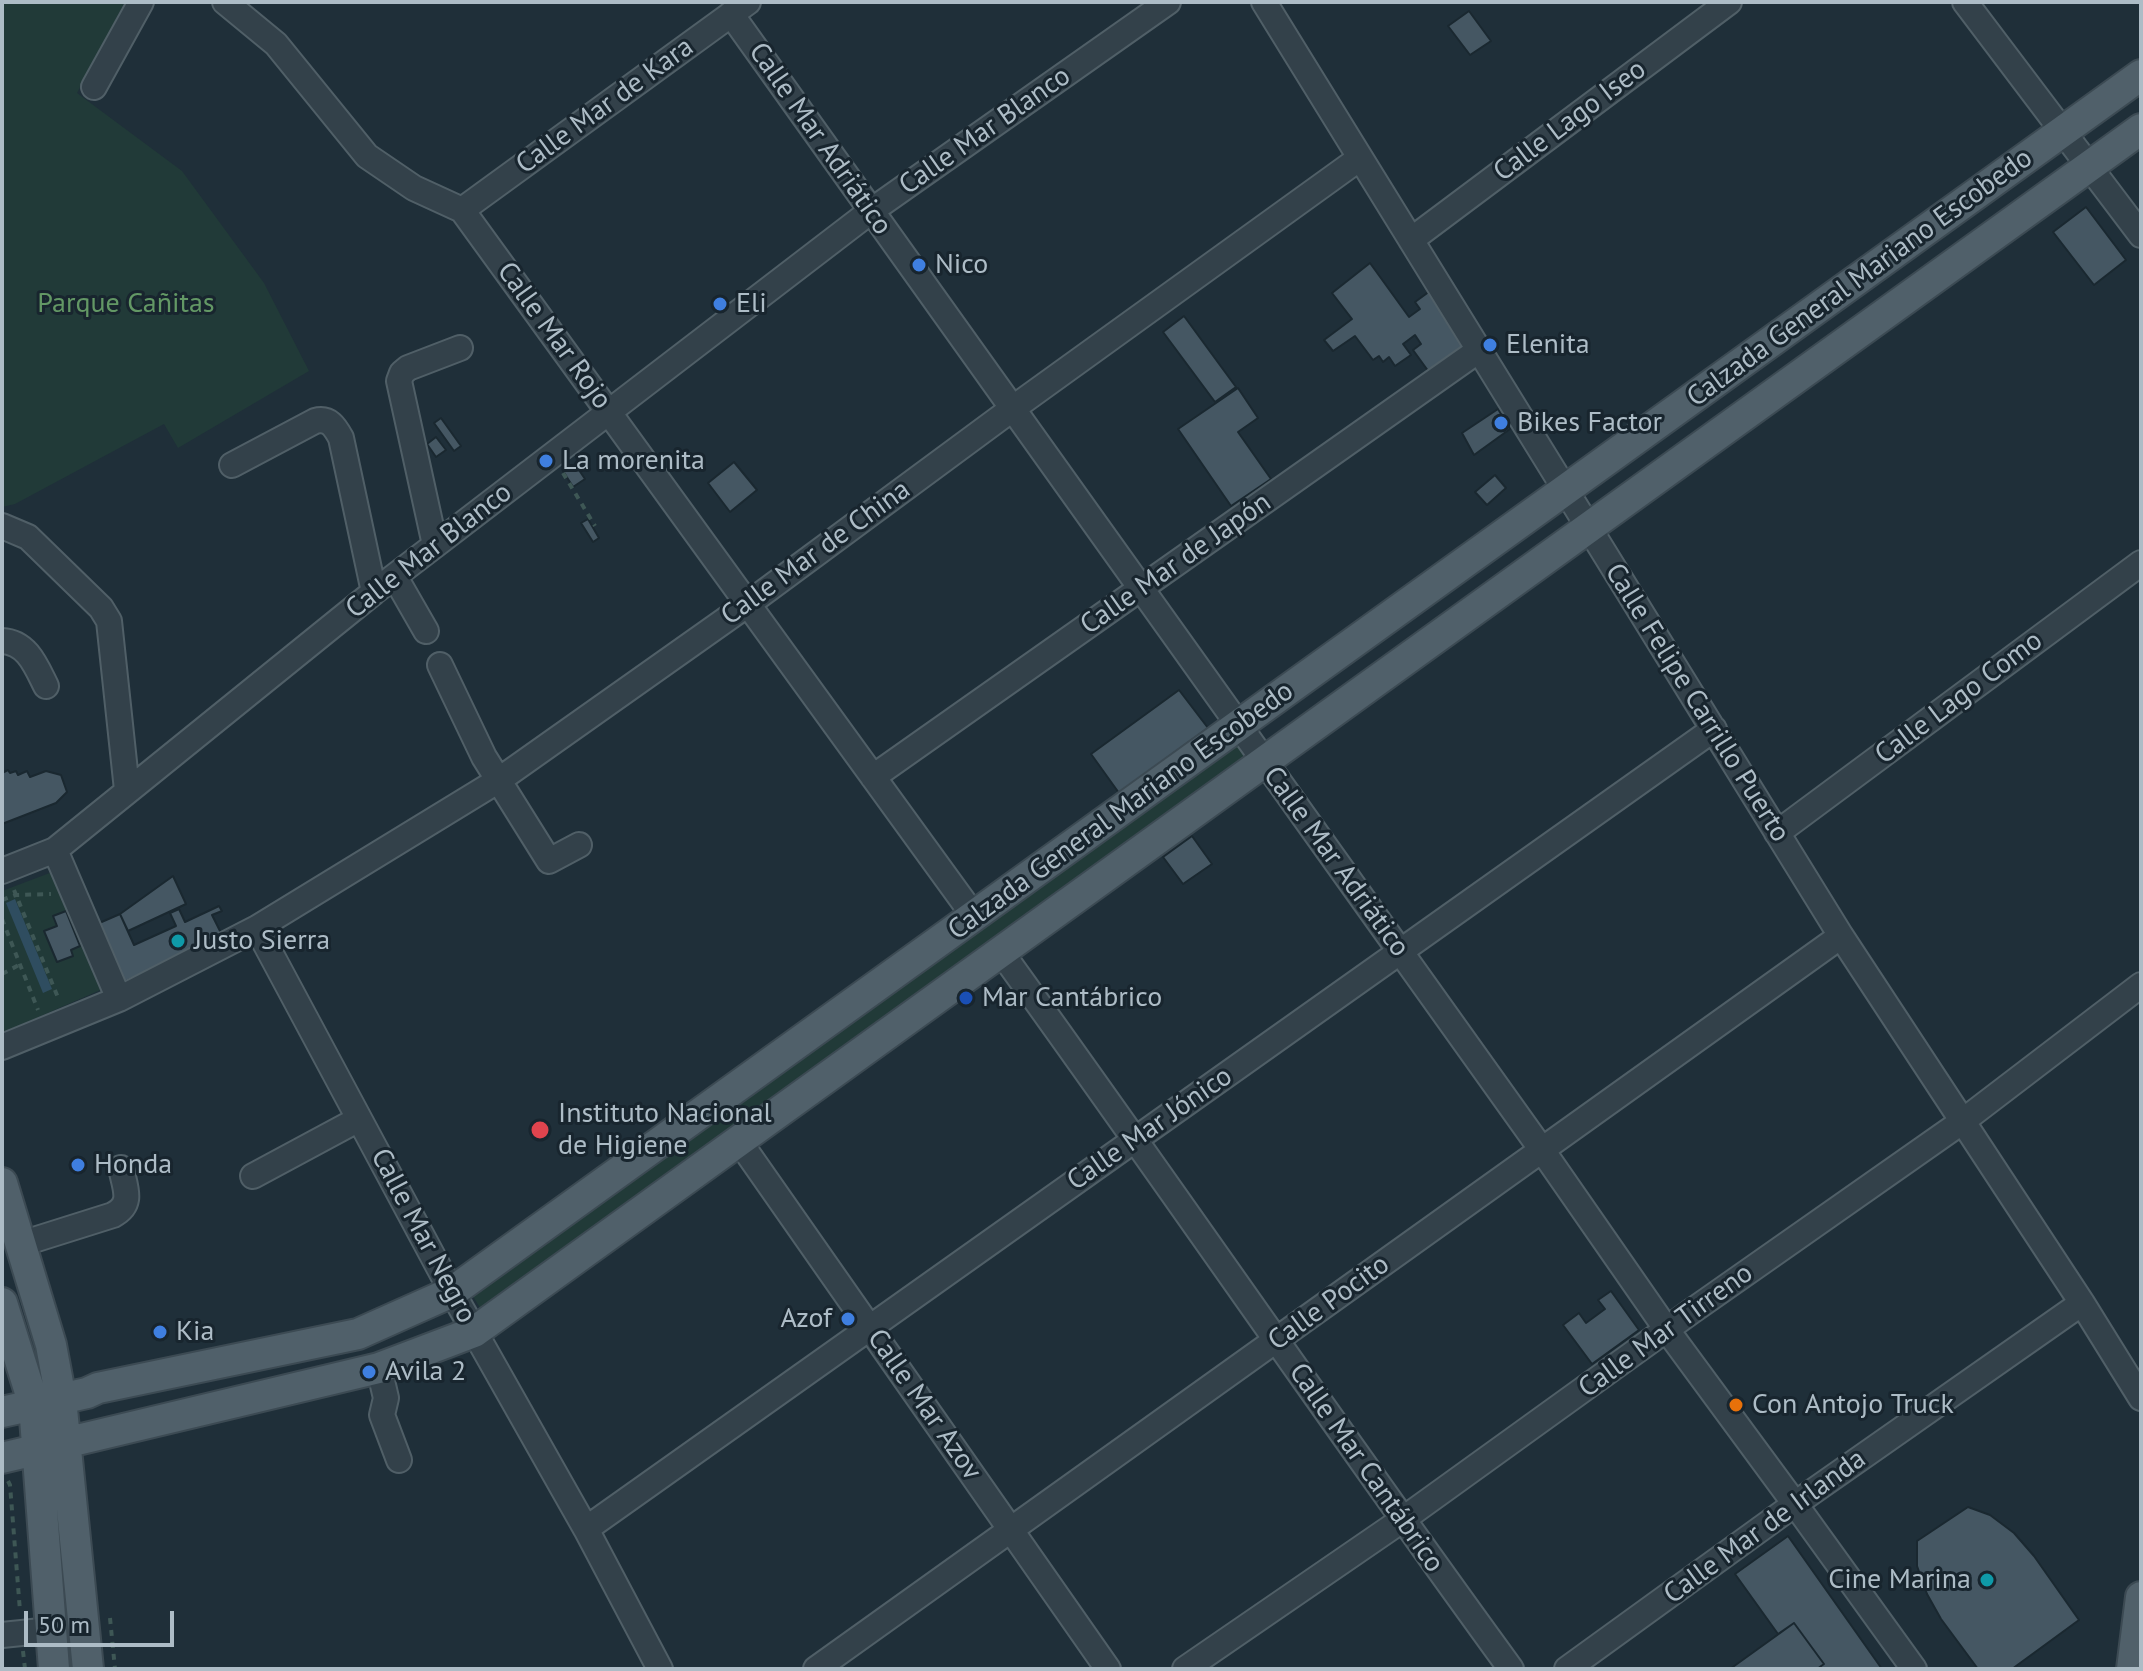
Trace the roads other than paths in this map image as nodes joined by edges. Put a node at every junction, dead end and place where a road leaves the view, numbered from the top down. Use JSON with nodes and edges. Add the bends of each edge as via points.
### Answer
{"nodes":[{"id":1,"x":141,"y":2,"type":"edge"},
{"id":2,"x":225,"y":2,"type":"edge"},
{"id":3,"x":1168,"y":2,"type":"edge"},
{"id":4,"x":1264,"y":2,"type":"edge"},
{"id":5,"x":1729,"y":2,"type":"edge"},
{"id":6,"x":1965,"y":2,"type":"edge"},
{"id":7,"x":738,"y":6,"type":"edge"},
{"id":8,"x":2141,"y":75,"type":"edge"},
{"id":9,"x":94,"y":87,"type":"dead end"},
{"id":10,"x":2141,"y":129,"type":"edge"},
{"id":11,"x":2064,"y":131,"type":"junction"},
{"id":12,"x":1360,"y":158,"type":"junction"},
{"id":13,"x":2090,"y":166,"type":"junction"},
{"id":14,"x":462,"y":210,"type":"junction"},
{"id":15,"x":871,"y":211,"type":"junction"},
{"id":16,"x":2141,"y":235,"type":"edge"},
{"id":17,"x":1411,"y":240,"type":"junction"},
{"id":18,"x":460,"y":348,"type":"dead end"},
{"id":19,"x":1479,"y":350,"type":"junction"},
{"id":20,"x":1012,"y":409,"type":"junction"},
{"id":21,"x":610,"y":413,"type":"junction"},
{"id":22,"x":232,"y":465,"type":"dead end"},
{"id":23,"x":1566,"y":491,"type":"junction"},
{"id":24,"x":2,"y":526,"type":"edge"},
{"id":25,"x":1589,"y":528,"type":"junction"},
{"id":26,"x":435,"y":545,"type":"junction"},
{"id":27,"x":2141,"y":563,"type":"edge"},
{"id":28,"x":395,"y":577,"type":"junction"},
{"id":29,"x":1141,"y":589,"type":"junction"},
{"id":30,"x":374,"y":592,"type":"junction"},
{"id":31,"x":748,"y":604,"type":"junction"},
{"id":32,"x":426,"y":631,"type":"dead end"},
{"id":33,"x":6,"y":640,"type":"edge"},
{"id":34,"x":440,"y":665,"type":"dead end"},
{"id":35,"x":46,"y":686,"type":"dead end"},
{"id":36,"x":1239,"y":726,"type":"junction"},
{"id":37,"x":1714,"y":729,"type":"junction"},
{"id":38,"x":1264,"y":762,"type":"junction"},
{"id":39,"x":873,"y":777,"type":"junction"},
{"id":40,"x":499,"y":780,"type":"junction"},
{"id":41,"x":127,"y":790,"type":"junction"},
{"id":42,"x":1777,"y":833,"type":"junction"},
{"id":43,"x":579,"y":845,"type":"dead end"},
{"id":44,"x":55,"y":850,"type":"junction"},
{"id":45,"x":4,"y":870,"type":"edge"},
{"id":46,"x":974,"y":916,"type":"junction"},
{"id":47,"x":257,"y":928,"type":"junction"},
{"id":48,"x":1841,"y":936,"type":"junction"},
{"id":49,"x":1400,"y":951,"type":"junction"},
{"id":50,"x":1001,"y":952,"type":"junction"},
{"id":51,"x":2141,"y":985,"type":"edge"},
{"id":52,"x":119,"y":999,"type":"junction"},
{"id":53,"x":2,"y":1047,"type":"edge"},
{"id":54,"x":359,"y":1119,"type":"junction"},
{"id":55,"x":1963,"y":1121,"type":"junction"},
{"id":56,"x":1136,"y":1139,"type":"junction"},
{"id":57,"x":739,"y":1141,"type":"junction"},
{"id":58,"x":1542,"y":1150,"type":"junction"},
{"id":59,"x":121,"y":1168,"type":"dead end"},
{"id":60,"x":253,"y":1176,"type":"dead end"},
{"id":61,"x":2,"y":1183,"type":"edge"},
{"id":62,"x":21,"y":1244,"type":"junction"},
{"id":63,"x":452,"y":1292,"type":"junction"},
{"id":64,"x":2,"y":1303,"type":"edge"},
{"id":65,"x":2082,"y":1303,"type":"junction"},
{"id":66,"x":870,"y":1328,"type":"junction"},
{"id":67,"x":1667,"y":1330,"type":"junction"},
{"id":68,"x":474,"y":1332,"type":"junction"},
{"id":69,"x":1276,"y":1341,"type":"junction"},
{"id":70,"x":379,"y":1368,"type":"junction"},
{"id":71,"x":2141,"y":1398,"type":"edge"},
{"id":72,"x":48,"y":1402,"type":"junction"},
{"id":73,"x":2,"y":1412,"type":"edge"},
{"id":74,"x":51,"y":1447,"type":"junction"},
{"id":75,"x":2,"y":1458,"type":"edge"},
{"id":76,"x":399,"y":1460,"type":"dead end"},
{"id":77,"x":1795,"y":1504,"type":"junction"},
{"id":78,"x":1402,"y":1520,"type":"junction"},
{"id":79,"x":586,"y":1529,"type":"junction"},
{"id":80,"x":1011,"y":1529,"type":"junction"},
{"id":81,"x":2141,"y":1597,"type":"edge"},
{"id":82,"x":25,"y":1632,"type":"edge"},
{"id":83,"x":54,"y":1669,"type":"edge"},
{"id":84,"x":88,"y":1669,"type":"edge"},
{"id":85,"x":660,"y":1669,"type":"edge"},
{"id":86,"x":816,"y":1669,"type":"edge"},
{"id":87,"x":1108,"y":1669,"type":"edge"},
{"id":88,"x":1185,"y":1669,"type":"edge"},
{"id":89,"x":1511,"y":1669,"type":"edge"},
{"id":90,"x":1567,"y":1669,"type":"edge"},
{"id":91,"x":1914,"y":1669,"type":"edge"},
{"id":92,"x":2132,"y":1669,"type":"edge"}],
"edges":[{"from":1,"to":9,"type":"street"},
{"from":2,"to":14,"type":"street","name":"Calle Mar Rojo","via":[[276,44],[367,156],[414,188]]},
{"from":3,"to":15,"type":"street","name":"Calle Mar Blanco"},
{"from":4,"to":12,"type":"street","name":"Calle Felipe Carrillo Puerto"},
{"from":5,"to":17,"type":"street","name":"Calle Lago Iseo"},
{"from":6,"to":11,"type":"street"},
{"from":7,"to":14,"type":"street","name":"Calle Mar de Kara"},
{"from":7,"to":15,"type":"street","name":"Calle Mar Adriático"},
{"from":8,"to":11,"type":"main road","name":"Calzada General Mariano Escobedo"},
{"from":10,"to":13,"type":"main road","name":"Calzada General Mariano Escobedo"},
{"from":11,"to":13,"type":"street"},
{"from":11,"to":23,"type":"main road","name":"Calzada General Mariano Escobedo"},
{"from":12,"to":17,"type":"street","name":"Calle Felipe Carrillo Puerto"},
{"from":12,"to":20,"type":"street","name":"Calle Mar de China"},
{"from":13,"to":16,"type":"street"},
{"from":13,"to":25,"type":"main road","name":"Calzada General Mariano Escobedo"},
{"from":14,"to":21,"type":"street","name":"Calle Mar Rojo"},
{"from":15,"to":20,"type":"street","name":"Calle Mar Adriático"},
{"from":15,"to":21,"type":"street","name":"Calle Mar Blanco"},
{"from":17,"to":19,"type":"street","name":"Calle Felipe Carrillo Puerto"},
{"from":18,"to":26,"type":"street","via":[[408,368],[399,381]]},
{"from":19,"to":23,"type":"street","name":"Calle Felipe Carrillo Puerto"},
{"from":19,"to":29,"type":"street","name":"Calle Mar de Japón"},
{"from":20,"to":29,"type":"street","name":"Calle Mar Adriático"},
{"from":20,"to":31,"type":"street","name":"Calle Mar de China"},
{"from":21,"to":26,"type":"street","name":"Calle Mar Blanco"},
{"from":21,"to":31,"type":"street","name":"Calle Mar Rojo"},
{"from":22,"to":30,"type":"street","via":[[315,421],[329,422],[341,438]]},
{"from":23,"to":25,"type":"street","name":"Calle Felipe Carrillo Puerto"},
{"from":23,"to":36,"type":"main road","name":"Calzada General Mariano Escobedo"},
{"from":24,"to":41,"type":"street","via":[[28,537],[109,621]]},
{"from":25,"to":37,"type":"street","name":"Calle Felipe Carrillo Puerto"},
{"from":25,"to":38,"type":"main road","name":"Calzada General Mariano Escobedo"},
{"from":26,"to":28,"type":"street","name":"Calle Mar Blanco"},
{"from":27,"to":42,"type":"street","name":"Calle Lago Como"},
{"from":28,"to":30,"type":"street","name":"Calle Mar Blanco"},
{"from":28,"to":32,"type":"street"},
{"from":29,"to":36,"type":"street","name":"Calle Mar Adriático"},
{"from":29,"to":39,"type":"street","name":"Calle Mar de Japón"},
{"from":30,"to":41,"type":"street","name":"Calle Mar Blanco"},
{"from":31,"to":39,"type":"street","name":"Calle Mar Rojo"},
{"from":31,"to":40,"type":"street","name":"Calle Mar de China"},
{"from":33,"to":35,"type":"street","via":[[32,656]]},
{"from":34,"to":40,"type":"street"},
{"from":36,"to":38,"type":"street","name":"Calle Mar Adriático"},
{"from":36,"to":46,"type":"main road","name":"Calzada General Mariano Escobedo"},
{"from":37,"to":42,"type":"street","name":"Calle Felipe Carrillo Puerto"},
{"from":37,"to":49,"type":"street","name":"Calle Mar Jónico"},
{"from":38,"to":49,"type":"street","name":"Calle Mar Adriático"},
{"from":38,"to":50,"type":"main road","name":"Calzada General Mariano Escobedo"},
{"from":39,"to":46,"type":"street","name":"Calle Mar Rojo"},
{"from":40,"to":43,"type":"street","via":[[549,861]]},
{"from":40,"to":47,"type":"street","name":"Calle Mar de China"},
{"from":41,"to":44,"type":"street","name":"Calle Mar Blanco"},
{"from":42,"to":48,"type":"street","name":"Calle Felipe Carrillo Puerto"},
{"from":44,"to":45,"type":"street","name":"Calle Mar Blanco"},
{"from":44,"to":52,"type":"street"},
{"from":46,"to":63,"type":"main road","name":"Calzada General Mariano Escobedo"},
{"from":47,"to":52,"type":"street","name":"Calle Mar de China"},
{"from":47,"to":54,"type":"street","name":"Calle Mar Negro"},
{"from":48,"to":55,"type":"street","name":"Calle Felipe Carrillo Puerto"},
{"from":48,"to":58,"type":"street","name":"Calle Pocito"},
{"from":49,"to":56,"type":"street","name":"Calle Mar Jónico"},
{"from":49,"to":58,"type":"street","name":"Calle Mar Adriático"},
{"from":50,"to":56,"type":"street","name":"Calle Mar Cantábrico"},
{"from":50,"to":57,"type":"main road","name":"Calzada General Mariano Escobedo"},
{"from":51,"to":55,"type":"street","name":"Calle Mar Tirreno"},
{"from":52,"to":53,"type":"street","name":"Calle Mar de China"},
{"from":54,"to":60,"type":"street"},
{"from":54,"to":63,"type":"street","name":"Calle Mar Negro"},
{"from":55,"to":65,"type":"street","name":"Calle Felipe Carrillo Puerto"},
{"from":55,"to":67,"type":"street","name":"Calle Mar Tirreno"},
{"from":56,"to":66,"type":"street","name":"Calle Mar Jónico"},
{"from":56,"to":69,"type":"street","name":"Calle Mar Cantábrico"},
{"from":57,"to":66,"type":"street","name":"Calle Mar Azov"},
{"from":57,"to":68,"type":"main road","name":"Calzada General Mariano Escobedo"},
{"from":58,"to":67,"type":"street","name":"Calle Mar Adriático"},
{"from":58,"to":69,"type":"street","name":"Calle Pocito"},
{"from":59,"to":62,"type":"street","via":[[127,1201],[123,1210]]},
{"from":61,"to":62,"type":"main road"},
{"from":62,"to":72,"type":"main road","via":[[51,1345]]},
{"from":63,"to":68,"type":"street","name":"Calle Mar Negro"},
{"from":63,"to":72,"type":"main road","name":"Calzada General Mariano Escobedo","via":[[358,1334]]},
{"from":64,"to":72,"type":"main road"},
{"from":65,"to":71,"type":"street","name":"Calle Felipe Carrillo Puerto"},
{"from":65,"to":77,"type":"street","name":"Calle Mar de Irlanda"},
{"from":66,"to":79,"type":"street","name":"Calle Mar Jónico"},
{"from":66,"to":80,"type":"street","name":"Calle Mar Azov"},
{"from":67,"to":77,"type":"street","name":"Calle Mar Adriático"},
{"from":67,"to":78,"type":"street","name":"Calle Mar Tirreno"},
{"from":68,"to":70,"type":"main road","name":"Calzada General Mariano Escobedo"},
{"from":68,"to":79,"type":"street","name":"Calle Mar Negro"},
{"from":69,"to":78,"type":"street","name":"Calle Mar Cantábrico"},
{"from":69,"to":80,"type":"street","name":"Calle Pocito"},
{"from":70,"to":74,"type":"main road","name":"Calzada General Mariano Escobedo"},
{"from":70,"to":76,"type":"street","via":[[386,1398],[382,1415]]},
{"from":72,"to":73,"type":"main road","name":"Calzada General Mariano Escobedo"},
{"from":72,"to":74,"type":"main road"},
{"from":74,"to":75,"type":"main road","name":"Calzada General Mariano Escobedo"},
{"from":74,"to":82,"type":"main road"},
{"from":74,"to":84,"type":"main road"},
{"from":77,"to":90,"type":"street","name":"Calle Mar de Irlanda"},
{"from":77,"to":91,"type":"street","name":"Calle Mar Adriático"},
{"from":78,"to":88,"type":"street","name":"Calle Mar Tirreno"},
{"from":78,"to":89,"type":"street","name":"Calle Mar Cantábrico"},
{"from":79,"to":85,"type":"street","name":"Calle Mar Negro"},
{"from":80,"to":86,"type":"street","name":"Calle Pocito"},
{"from":80,"to":87,"type":"street","name":"Calle Mar Azov"},
{"from":81,"to":92,"type":"main road"},
{"from":82,"to":83,"type":"main road"}]}
